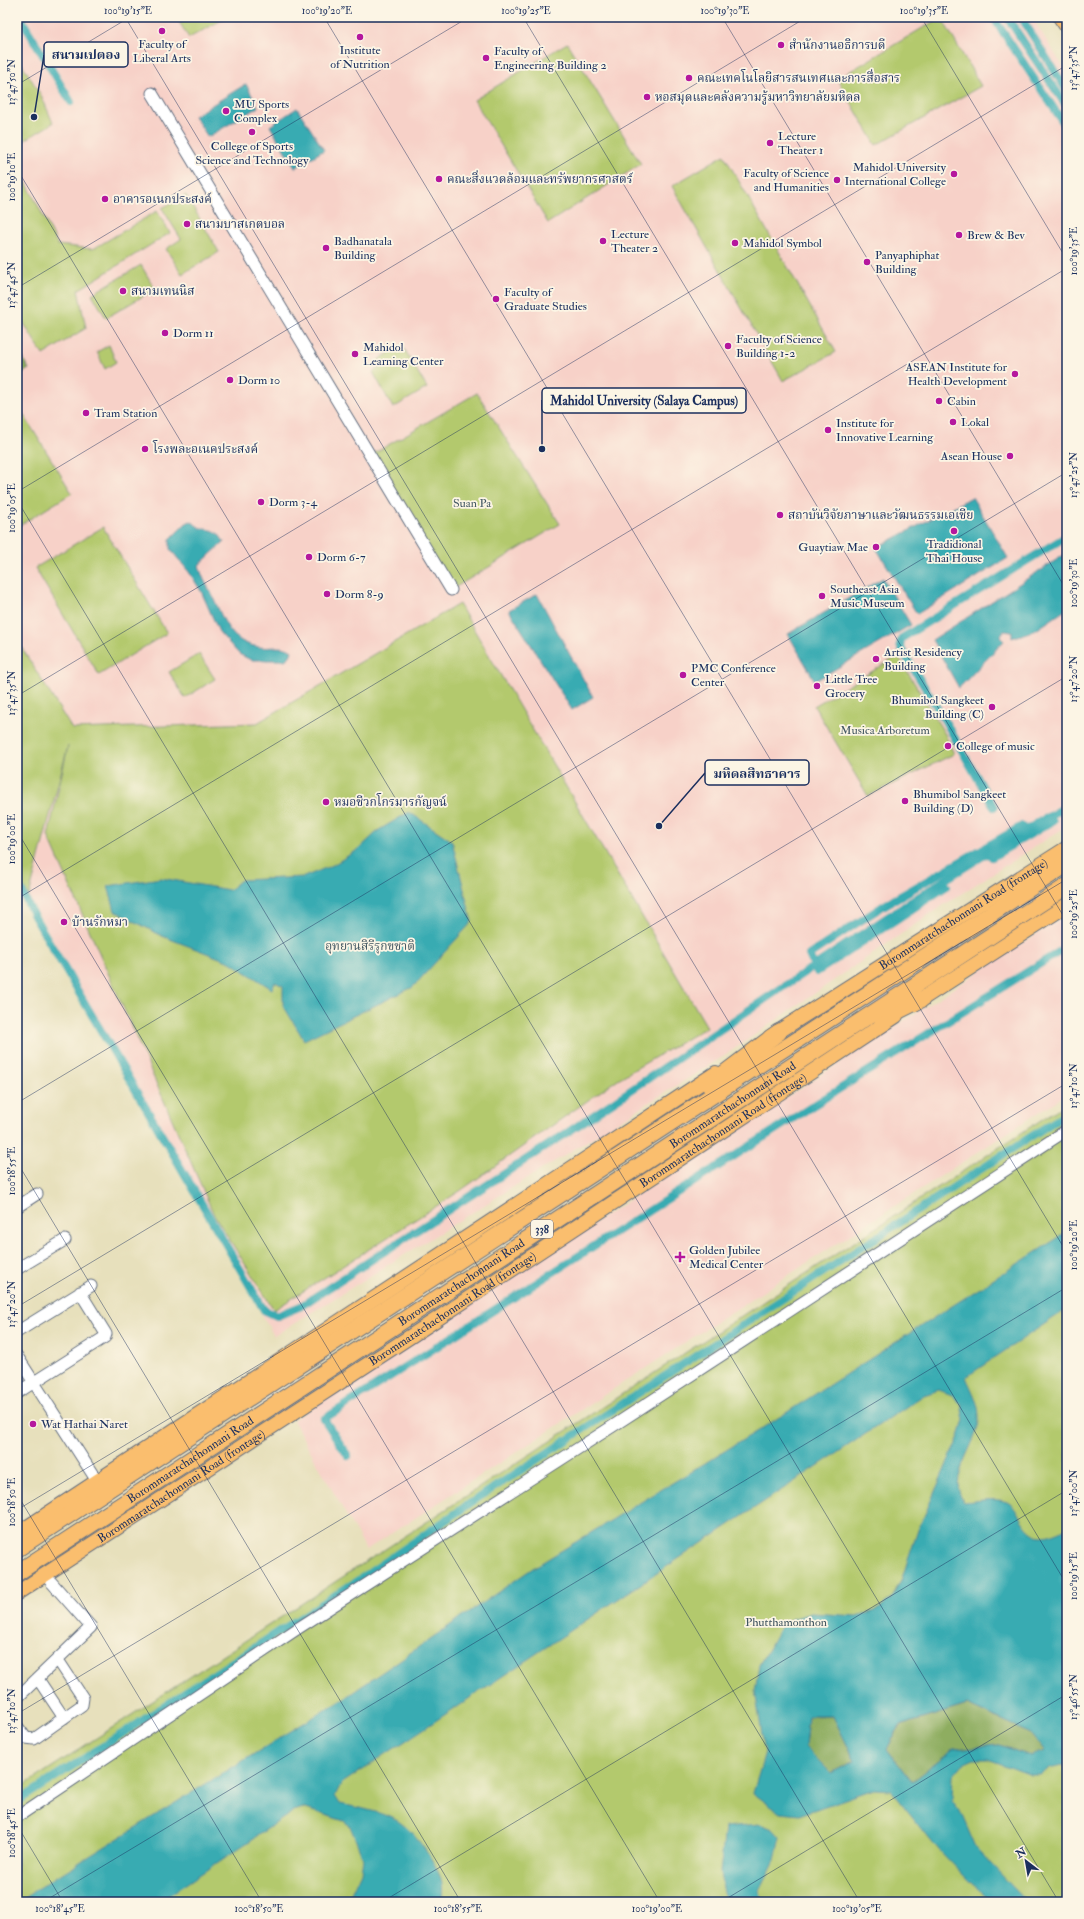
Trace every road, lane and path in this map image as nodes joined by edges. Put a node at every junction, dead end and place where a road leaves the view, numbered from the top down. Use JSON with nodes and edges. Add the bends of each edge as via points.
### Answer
{"nodes":[{"id":1,"x":1060,"y":17,"type":"edge"},
{"id":2,"x":1067,"y":28,"type":"edge"},
{"id":3,"x":152,"y":93,"type":"dead end"},
{"id":4,"x":451,"y":590,"type":"dead end"},
{"id":5,"x":1067,"y":848,"type":"edge"},
{"id":6,"x":1067,"y":864,"type":"edge"},
{"id":7,"x":1067,"y":886,"type":"edge"},
{"id":8,"x":1067,"y":905,"type":"edge"},
{"id":9,"x":922,"y":999,"type":"junction"},
{"id":10,"x":779,"y":1032,"type":"junction"},
{"id":11,"x":783,"y":1073,"type":"junction"},
{"id":12,"x":1067,"y":1130,"type":"edge"},
{"id":13,"x":611,"y":1160,"type":"junction"},
{"id":14,"x":37,"y":1194,"type":"dead end"},
{"id":15,"x":17,"y":1207,"type":"edge"},
{"id":16,"x":65,"y":1240,"type":"dead end"},
{"id":17,"x":17,"y":1269,"type":"edge"},
{"id":18,"x":91,"y":1286,"type":"dead end"},
{"id":19,"x":80,"y":1292,"type":"junction"},
{"id":20,"x":17,"y":1332,"type":"edge"},
{"id":21,"x":17,"y":1356,"type":"edge"},
{"id":22,"x":34,"y":1384,"type":"junction"},
{"id":23,"x":17,"y":1393,"type":"edge"},
{"id":24,"x":97,"y":1481,"type":"junction"},
{"id":25,"x":17,"y":1534,"type":"edge"},
{"id":26,"x":17,"y":1549,"type":"edge"},
{"id":27,"x":17,"y":1573,"type":"edge"},
{"id":28,"x":45,"y":1575,"type":"junction"},
{"id":29,"x":17,"y":1593,"type":"edge"},
{"id":30,"x":58,"y":1660,"type":"junction"},
{"id":31,"x":38,"y":1679,"type":"junction"},
{"id":32,"x":17,"y":1698,"type":"edge"},
{"id":33,"x":64,"y":1718,"type":"junction"},
{"id":34,"x":17,"y":1726,"type":"edge"},
{"id":35,"x":17,"y":1817,"type":"edge"}],
"edges":[{"from":1,"to":2,"type":"main road"},
{"from":3,"to":4,"type":"street"},
{"from":5,"to":10,"type":"main road","name":"Borommaratchachonnani Road (frontage)"},
{"from":6,"to":13,"type":"highway","name":"Borommaratchachonnani Road","number":"338"},
{"from":7,"to":11,"type":"highway","name":"Borommaratchachonnani Road","number":"338"},
{"from":8,"to":9,"type":"main road","name":"Borommaratchachonnani Road (frontage)","number":"338"},
{"from":9,"to":11,"type":"highway","via":[[865,1027]]},
{"from":9,"to":28,"type":"main road","name":"Borommaratchachonnani Road (frontage)","number":"338"},
{"from":10,"to":13,"type":"highway"},
{"from":10,"to":24,"type":"main road","name":"Borommaratchachonnani Road (frontage)"},
{"from":11,"to":27,"type":"highway","name":"Borommaratchachonnani Road","number":"338"},
{"from":12,"to":35,"type":"street","via":[[300,1627]]},
{"from":13,"to":26,"type":"highway","name":"Borommaratchachonnani Road","number":"338"},
{"from":14,"to":15,"type":"street"},
{"from":16,"to":17,"type":"street"},
{"from":18,"to":19,"type":"street"},
{"from":19,"to":20,"type":"street"},
{"from":19,"to":22,"type":"street","via":[[106,1334],[105,1337]]},
{"from":21,"to":22,"type":"street"},
{"from":22,"to":23,"type":"street"},
{"from":22,"to":24,"type":"street"},
{"from":24,"to":25,"type":"main road","name":"Borommaratchachonnani Road (frontage)"},
{"from":28,"to":29,"type":"main road","name":"Borommaratchachonnani Road (frontage)","number":"338"},
{"from":28,"to":30,"type":"street","via":[[91,1627]]},
{"from":30,"to":31,"type":"street"},
{"from":30,"to":33,"type":"street","via":[[84,1702]]},
{"from":31,"to":32,"type":"street"},
{"from":31,"to":33,"type":"street"},
{"from":33,"to":34,"type":"street","via":[[34,1739],[26,1738]]}]}
